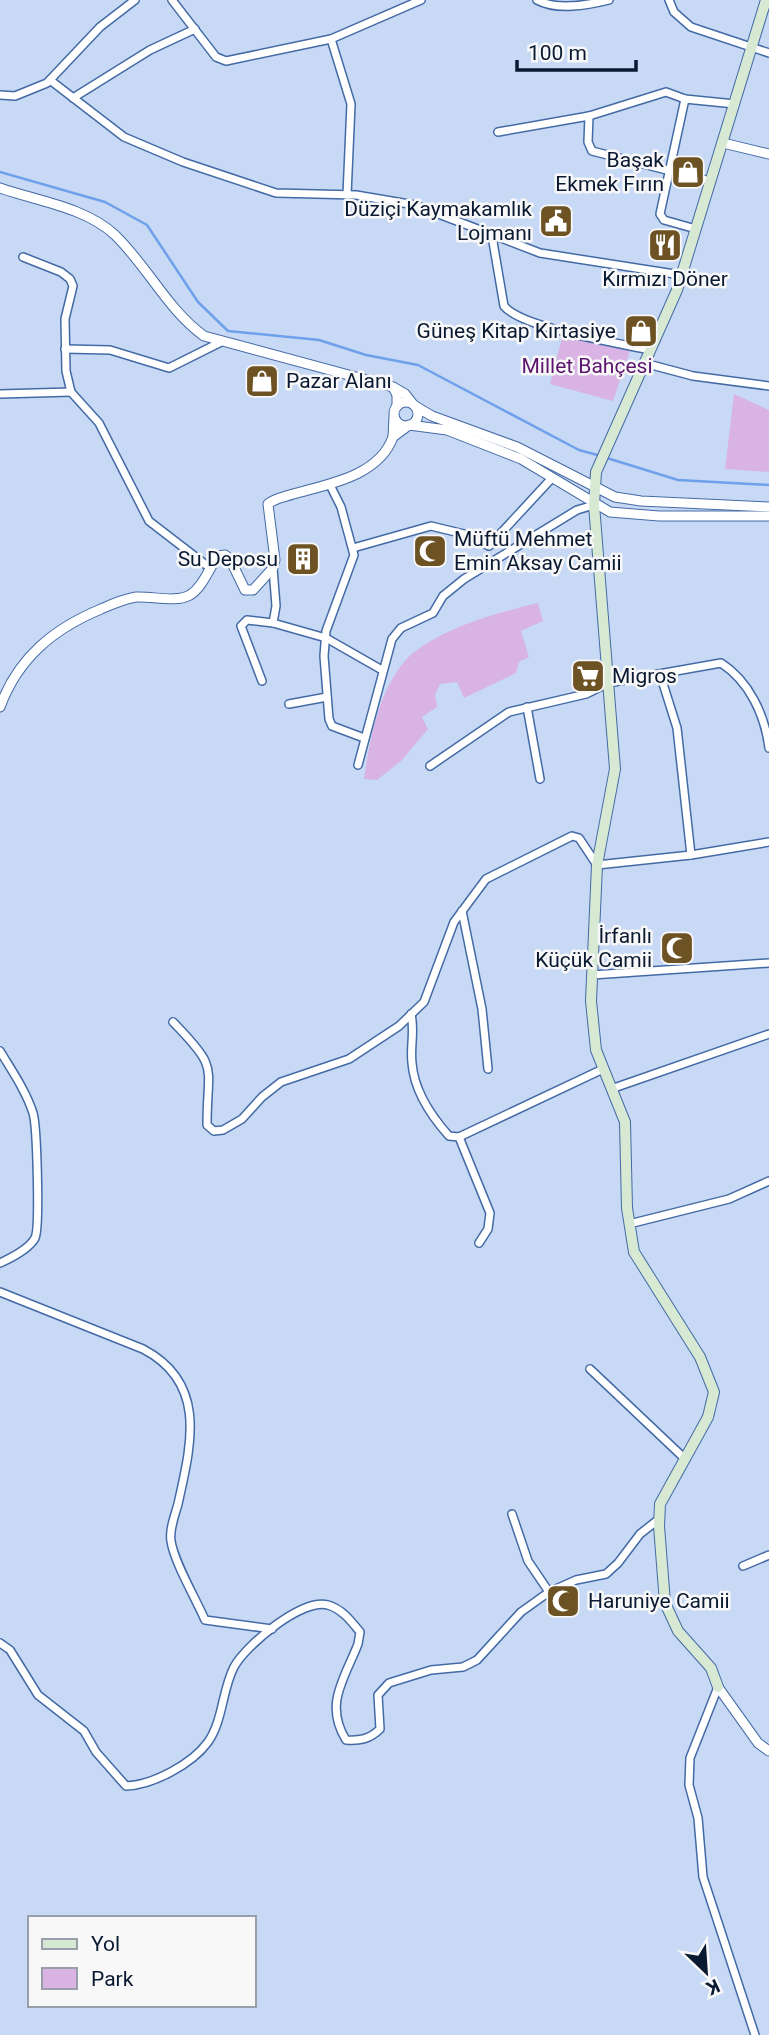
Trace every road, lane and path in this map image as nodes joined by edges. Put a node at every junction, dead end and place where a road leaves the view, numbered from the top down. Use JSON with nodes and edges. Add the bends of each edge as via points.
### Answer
{"nodes":[{"id":1,"x":135,"y":0,"type":"edge"},
{"id":2,"x":172,"y":0,"type":"edge"},
{"id":3,"x":421,"y":0,"type":"edge"},
{"id":4,"x":537,"y":0,"type":"edge"},
{"id":5,"x":610,"y":0,"type":"edge"},
{"id":6,"x":669,"y":0,"type":"edge"},
{"id":7,"x":766,"y":0,"type":"edge"},
{"id":8,"x":195,"y":29,"type":"junction"},
{"id":9,"x":331,"y":39,"type":"junction"},
{"id":10,"x":752,"y":47,"type":"junction"},
{"id":11,"x":769,"y":53,"type":"edge"},
{"id":12,"x":50,"y":80,"type":"junction"},
{"id":13,"x":0,"y":96,"type":"edge"},
{"id":14,"x":73,"y":98,"type":"junction"},
{"id":15,"x":685,"y":99,"type":"junction"},
{"id":16,"x":735,"y":104,"type":"junction"},
{"id":17,"x":589,"y":116,"type":"junction"},
{"id":18,"x":498,"y":132,"type":"dead end"},
{"id":19,"x":723,"y":143,"type":"junction"},
{"id":20,"x":769,"y":154,"type":"edge"},
{"id":21,"x":667,"y":167,"type":"junction"},
{"id":22,"x":710,"y":181,"type":"junction"},
{"id":23,"x":0,"y":188,"type":"edge"},
{"id":24,"x":347,"y":195,"type":"junction"},
{"id":25,"x":696,"y":229,"type":"junction"},
{"id":26,"x":492,"y":236,"type":"junction"},
{"id":27,"x":23,"y":257,"type":"dead end"},
{"id":28,"x":681,"y":275,"type":"junction"},
{"id":29,"x":221,"y":342,"type":"junction"},
{"id":30,"x":65,"y":349,"type":"junction"},
{"id":31,"x":650,"y":350,"type":"junction"},
{"id":32,"x":644,"y":363,"type":"junction"},
{"id":33,"x":769,"y":386,"type":"edge"},
{"id":34,"x":393,"y":387,"type":"junction"},
{"id":35,"x":71,"y":393,"type":"junction"},
{"id":36,"x":0,"y":394,"type":"edge"},
{"id":37,"x":413,"y":404,"type":"junction"},
{"id":38,"x":397,"y":406,"type":"junction"},
{"id":39,"x":394,"y":417,"type":"junction"},
{"id":40,"x":409,"y":425,"type":"junction"},
{"id":41,"x":393,"y":438,"type":"junction"},
{"id":42,"x":552,"y":478,"type":"junction"},
{"id":43,"x":330,"y":485,"type":"junction"},
{"id":44,"x":596,"y":489,"type":"junction"},
{"id":45,"x":594,"y":505,"type":"junction"},
{"id":46,"x":769,"y":507,"type":"edge"},
{"id":47,"x":769,"y":516,"type":"edge"},
{"id":48,"x":353,"y":548,"type":"junction"},
{"id":49,"x":210,"y":568,"type":"junction"},
{"id":50,"x":273,"y":568,"type":"junction"},
{"id":51,"x":274,"y":623,"type":"junction"},
{"id":52,"x":326,"y":638,"type":"junction"},
{"id":53,"x":383,"y":670,"type":"junction"},
{"id":54,"x":660,"y":674,"type":"junction"},
{"id":55,"x":262,"y":681,"type":"dead end"},
{"id":56,"x":608,"y":683,"type":"junction"},
{"id":57,"x":327,"y":697,"type":"junction"},
{"id":58,"x":289,"y":704,"type":"dead end"},
{"id":59,"x":0,"y":707,"type":"edge"},
{"id":60,"x":527,"y":707,"type":"junction"},
{"id":61,"x":364,"y":738,"type":"junction"},
{"id":62,"x":769,"y":748,"type":"edge"},
{"id":63,"x":358,"y":765,"type":"dead end"},
{"id":64,"x":430,"y":766,"type":"dead end"},
{"id":65,"x":540,"y":779,"type":"dead end"},
{"id":66,"x":768,"y":844,"type":"edge"},
{"id":67,"x":691,"y":855,"type":"junction"},
{"id":68,"x":597,"y":865,"type":"junction"},
{"id":69,"x":462,"y":911,"type":"junction"},
{"id":70,"x":769,"y":963,"type":"edge"},
{"id":71,"x":592,"y":975,"type":"junction"},
{"id":72,"x":411,"y":1014,"type":"junction"},
{"id":73,"x":173,"y":1022,"type":"dead end"},
{"id":74,"x":769,"y":1034,"type":"edge"},
{"id":75,"x":0,"y":1051,"type":"edge"},
{"id":76,"x":488,"y":1069,"type":"dead end"},
{"id":77,"x":603,"y":1069,"type":"junction"},
{"id":78,"x":611,"y":1089,"type":"junction"},
{"id":79,"x":459,"y":1137,"type":"junction"},
{"id":80,"x":769,"y":1181,"type":"edge"},
{"id":81,"x":629,"y":1224,"type":"junction"},
{"id":82,"x":479,"y":1242,"type":"dead end"},
{"id":83,"x":0,"y":1263,"type":"edge"},
{"id":84,"x":0,"y":1293,"type":"edge"},
{"id":85,"x":590,"y":1369,"type":"dead end"},
{"id":86,"x":684,"y":1457,"type":"junction"},
{"id":87,"x":512,"y":1514,"type":"dead end"},
{"id":88,"x":659,"y":1519,"type":"junction"},
{"id":89,"x":769,"y":1555,"type":"edge"},
{"id":90,"x":743,"y":1566,"type":"dead end"},
{"id":91,"x":549,"y":1592,"type":"junction"},
{"id":92,"x":272,"y":1629,"type":"junction"},
{"id":93,"x":0,"y":1643,"type":"edge"},
{"id":94,"x":718,"y":1687,"type":"junction"},
{"id":95,"x":769,"y":1751,"type":"edge"},
{"id":96,"x":755,"y":2035,"type":"edge"}],
"edges":[{"from":1,"to":12,"type":"street","via":[[100,27]]},
{"from":2,"to":8,"type":"street"},
{"from":3,"to":9,"type":"street"},
{"from":4,"to":5,"type":"street","via":[[546,5],[587,5]]},
{"from":6,"to":10,"type":"street","via":[[674,12],[691,27]]},
{"from":7,"to":10,"type":"main road"},
{"from":8,"to":9,"type":"street","via":[[216,57],[226,61]]},
{"from":8,"to":14,"type":"street","via":[[150,50]]},
{"from":9,"to":24,"type":"street","via":[[351,104]]},
{"from":10,"to":11,"type":"street"},
{"from":10,"to":16,"type":"main road"},
{"from":12,"to":13,"type":"street","via":[[15,96]]},
{"from":12,"to":14,"type":"street"},
{"from":14,"to":24,"type":"street","via":[[124,137],[183,162],[276,193]]},
{"from":15,"to":16,"type":"street"},
{"from":15,"to":17,"type":"street","via":[[666,92]]},
{"from":15,"to":21,"type":"street"},
{"from":16,"to":19,"type":"main road"},
{"from":17,"to":18,"type":"street"},
{"from":17,"to":21,"type":"street","via":[[592,151]]},
{"from":19,"to":20,"type":"street"},
{"from":19,"to":22,"type":"main road"},
{"from":21,"to":22,"type":"street"},
{"from":21,"to":25,"type":"street","via":[[660,214],[664,220]]},
{"from":22,"to":25,"type":"main road"},
{"from":23,"to":29,"type":"street","via":[[56,205],[114,234],[186,323]]},
{"from":24,"to":26,"type":"street","via":[[415,205]]},
{"from":25,"to":28,"type":"main road"},
{"from":26,"to":28,"type":"street","via":[[540,253]]},
{"from":26,"to":31,"type":"street","via":[[504,306],[511,314]]},
{"from":27,"to":30,"type":"street","via":[[70,279]]},
{"from":28,"to":31,"type":"main road"},
{"from":29,"to":30,"type":"street","via":[[169,368],[110,350]]},
{"from":29,"to":34,"type":"street"},
{"from":30,"to":35,"type":"street"},
{"from":31,"to":32,"type":"main road"},
{"from":32,"to":33,"type":"street","via":[[693,376]]},
{"from":32,"to":44,"type":"main road","via":[[596,472]]},
{"from":34,"to":37,"type":"street"},
{"from":34,"to":38,"type":"street"},
{"from":35,"to":36,"type":"street"},
{"from":35,"to":49,"type":"street","via":[[99,423],[149,521]]},
{"from":37,"to":38,"type":"street"},
{"from":37,"to":40,"type":"street","via":[[417,417]]},
{"from":37,"to":44,"type":"street","via":[[432,416],[517,447]]},
{"from":38,"to":39,"type":"street"},
{"from":39,"to":40,"type":"street"},
{"from":39,"to":41,"type":"street"},
{"from":40,"to":41,"type":"street"},
{"from":40,"to":42,"type":"street","via":[[447,430],[521,459]]},
{"from":41,"to":43,"type":"street","via":[[379,461]]},
{"from":42,"to":45,"type":"street"},
{"from":42,"to":48,"type":"street","via":[[489,545],[431,526]]},
{"from":43,"to":48,"type":"street"},
{"from":43,"to":50,"type":"street","via":[[268,504]]},
{"from":44,"to":45,"type":"main road"},
{"from":44,"to":46,"type":"street","via":[[641,501]]},
{"from":45,"to":47,"type":"street","via":[[610,512],[659,516]]},
{"from":45,"to":53,"type":"street","via":[[577,510],[464,579],[443,596],[432,613],[401,628],[391,639]]},
{"from":45,"to":56,"type":"main road"},
{"from":48,"to":52,"type":"street"},
{"from":49,"to":50,"type":"street","via":[[218,556],[225,555],[249,592]]},
{"from":49,"to":59,"type":"street","via":[[188,597],[132,598],[58,630],[26,658]]},
{"from":50,"to":51,"type":"street"},
{"from":51,"to":52,"type":"street"},
{"from":51,"to":55,"type":"street","via":[[247,620],[241,626]]},
{"from":52,"to":53,"type":"street"},
{"from":52,"to":57,"type":"street"},
{"from":53,"to":61,"type":"street"},
{"from":54,"to":56,"type":"street"},
{"from":54,"to":62,"type":"street","via":[[721,663],[739,675],[753,699]]},
{"from":54,"to":67,"type":"street","via":[[677,729]]},
{"from":56,"to":60,"type":"street","via":[[586,694]]},
{"from":56,"to":68,"type":"main road","via":[[615,769]]},
{"from":57,"to":58,"type":"street"},
{"from":57,"to":61,"type":"street","via":[[332,726]]},
{"from":60,"to":64,"type":"street","via":[[509,712]]},
{"from":60,"to":65,"type":"street"},
{"from":61,"to":63,"type":"street"},
{"from":66,"to":67,"type":"street"},
{"from":67,"to":68,"type":"street"},
{"from":68,"to":69,"type":"street","via":[[579,838],[572,836],[486,879]]},
{"from":68,"to":71,"type":"main road"},
{"from":69,"to":72,"type":"street","via":[[424,1002]]},
{"from":69,"to":76,"type":"street","via":[[482,1009]]},
{"from":70,"to":71,"type":"street"},
{"from":71,"to":77,"type":"main road","via":[[596,1050]]},
{"from":72,"to":73,"type":"street","via":[[349,1059],[281,1082],[242,1119],[214,1131],[207,1125],[210,1066]]},
{"from":72,"to":79,"type":"street","via":[[415,1032],[412,1064],[427,1108],[449,1136]]},
{"from":74,"to":78,"type":"street"},
{"from":75,"to":83,"type":"street","via":[[27,1094],[35,1117],[39,1212],[33,1242]]},
{"from":77,"to":78,"type":"main road"},
{"from":77,"to":79,"type":"street"},
{"from":78,"to":81,"type":"main road","via":[[625,1122]]},
{"from":79,"to":82,"type":"street","via":[[490,1213],[488,1229]]},
{"from":80,"to":81,"type":"street","via":[[729,1199]]},
{"from":81,"to":86,"type":"main road","via":[[634,1252],[700,1357],[714,1392],[708,1417]]},
{"from":84,"to":92,"type":"street","via":[[143,1349],[161,1358],[173,1372],[188,1399],[193,1424],[171,1541],[205,1620]]},
{"from":85,"to":86,"type":"street"},
{"from":86,"to":88,"type":"main road","via":[[660,1504]]},
{"from":87,"to":91,"type":"street","via":[[528,1561]]},
{"from":88,"to":91,"type":"street","via":[[606,1574]]},
{"from":88,"to":94,"type":"main road","via":[[665,1603],[678,1632],[711,1668]]},
{"from":89,"to":90,"type":"street"},
{"from":91,"to":92,"type":"street","via":[[521,1612],[477,1660],[389,1683],[378,1695],[380,1729],[358,1741],[346,1740],[334,1710],[360,1632],[338,1609],[325,1604],[309,1606]]},
{"from":92,"to":93,"type":"street","via":[[236,1663],[214,1733],[194,1759],[137,1786],[126,1786],[84,1731],[38,1695],[10,1650]]},
{"from":94,"to":95,"type":"street","via":[[758,1743]]},
{"from":94,"to":96,"type":"street","via":[[690,1758],[689,1785],[698,1818],[703,1877]]}]}
